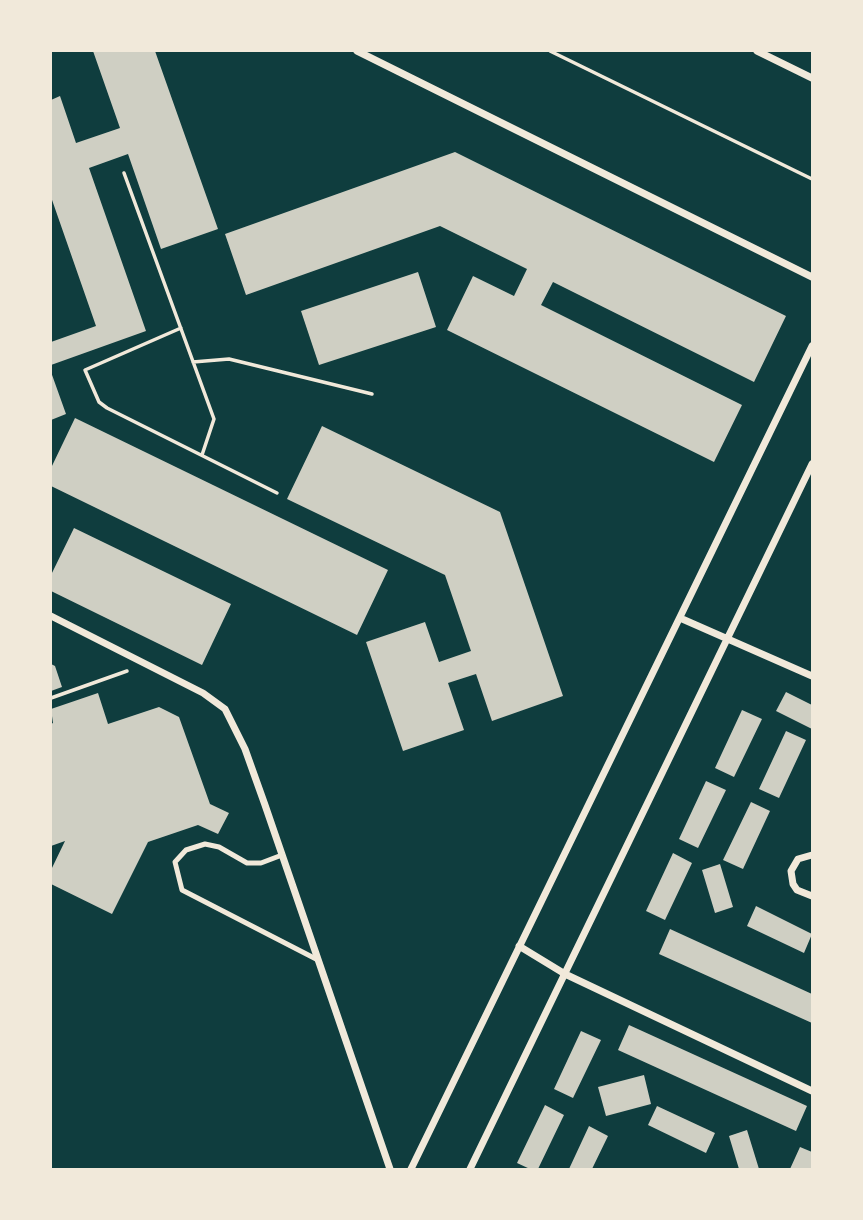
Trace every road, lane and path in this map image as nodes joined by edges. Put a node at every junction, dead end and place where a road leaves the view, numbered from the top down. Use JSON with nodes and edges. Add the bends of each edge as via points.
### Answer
{"nodes":[{"id":1,"x":357,"y":51,"type":"edge"},
{"id":2,"x":550,"y":51,"type":"edge"},
{"id":3,"x":757,"y":51,"type":"edge"},
{"id":4,"x":812,"y":78,"type":"edge"},
{"id":5,"x":124,"y":173,"type":"dead end"},
{"id":6,"x":812,"y":178,"type":"edge"},
{"id":7,"x":812,"y":277,"type":"edge"},
{"id":8,"x":181,"y":328,"type":"junction"},
{"id":9,"x":812,"y":346,"type":"edge"},
{"id":10,"x":193,"y":362,"type":"junction"},
{"id":11,"x":372,"y":394,"type":"dead end"},
{"id":12,"x":202,"y":455,"type":"junction"},
{"id":13,"x":812,"y":464,"type":"edge"},
{"id":14,"x":277,"y":493,"type":"dead end"},
{"id":15,"x":51,"y":615,"type":"edge"},
{"id":16,"x":680,"y":618,"type":"junction"},
{"id":17,"x":727,"y":640,"type":"junction"},
{"id":18,"x":146,"y":664,"type":"junction"},
{"id":19,"x":812,"y":676,"type":"edge"},
{"id":20,"x":51,"y":698,"type":"edge"},
{"id":21,"x":812,"y":852,"type":"edge"},
{"id":22,"x":282,"y":855,"type":"junction"},
{"id":23,"x":812,"y":895,"type":"edge"},
{"id":24,"x":519,"y":946,"type":"junction"},
{"id":25,"x":318,"y":960,"type":"junction"},
{"id":26,"x":565,"y":974,"type":"junction"},
{"id":27,"x":812,"y":1091,"type":"edge"},
{"id":28,"x":390,"y":1169,"type":"edge"},
{"id":29,"x":411,"y":1169,"type":"edge"},
{"id":30,"x":470,"y":1169,"type":"edge"}],
"edges":[{"from":1,"to":7,"type":"street"},
{"from":2,"to":6,"type":"path"},
{"from":3,"to":4,"type":"street"},
{"from":5,"to":8,"type":"path"},
{"from":8,"to":10,"type":"path"},
{"from":8,"to":12,"type":"path","via":[[85,370],[99,402],[107,408]]},
{"from":9,"to":16,"type":"street"},
{"from":10,"to":11,"type":"path","via":[[229,359]]},
{"from":10,"to":12,"type":"path","via":[[214,419]]},
{"from":12,"to":14,"type":"path"},
{"from":13,"to":17,"type":"street"},
{"from":15,"to":18,"type":"street"},
{"from":16,"to":17,"type":"street"},
{"from":16,"to":24,"type":"street"},
{"from":17,"to":19,"type":"street"},
{"from":17,"to":26,"type":"street"},
{"from":18,"to":20,"type":"path"},
{"from":18,"to":22,"type":"street","via":[[225,709],[245,749]]},
{"from":21,"to":23,"type":"street","via":[[798,859],[791,871],[797,890]]},
{"from":22,"to":25,"type":"street"},
{"from":22,"to":25,"type":"lane","via":[[247,863],[205,844],[186,850],[175,862],[182,890]]},
{"from":24,"to":26,"type":"street"},
{"from":24,"to":29,"type":"street"},
{"from":25,"to":28,"type":"street"},
{"from":26,"to":27,"type":"street"},
{"from":26,"to":30,"type":"street"}]}
